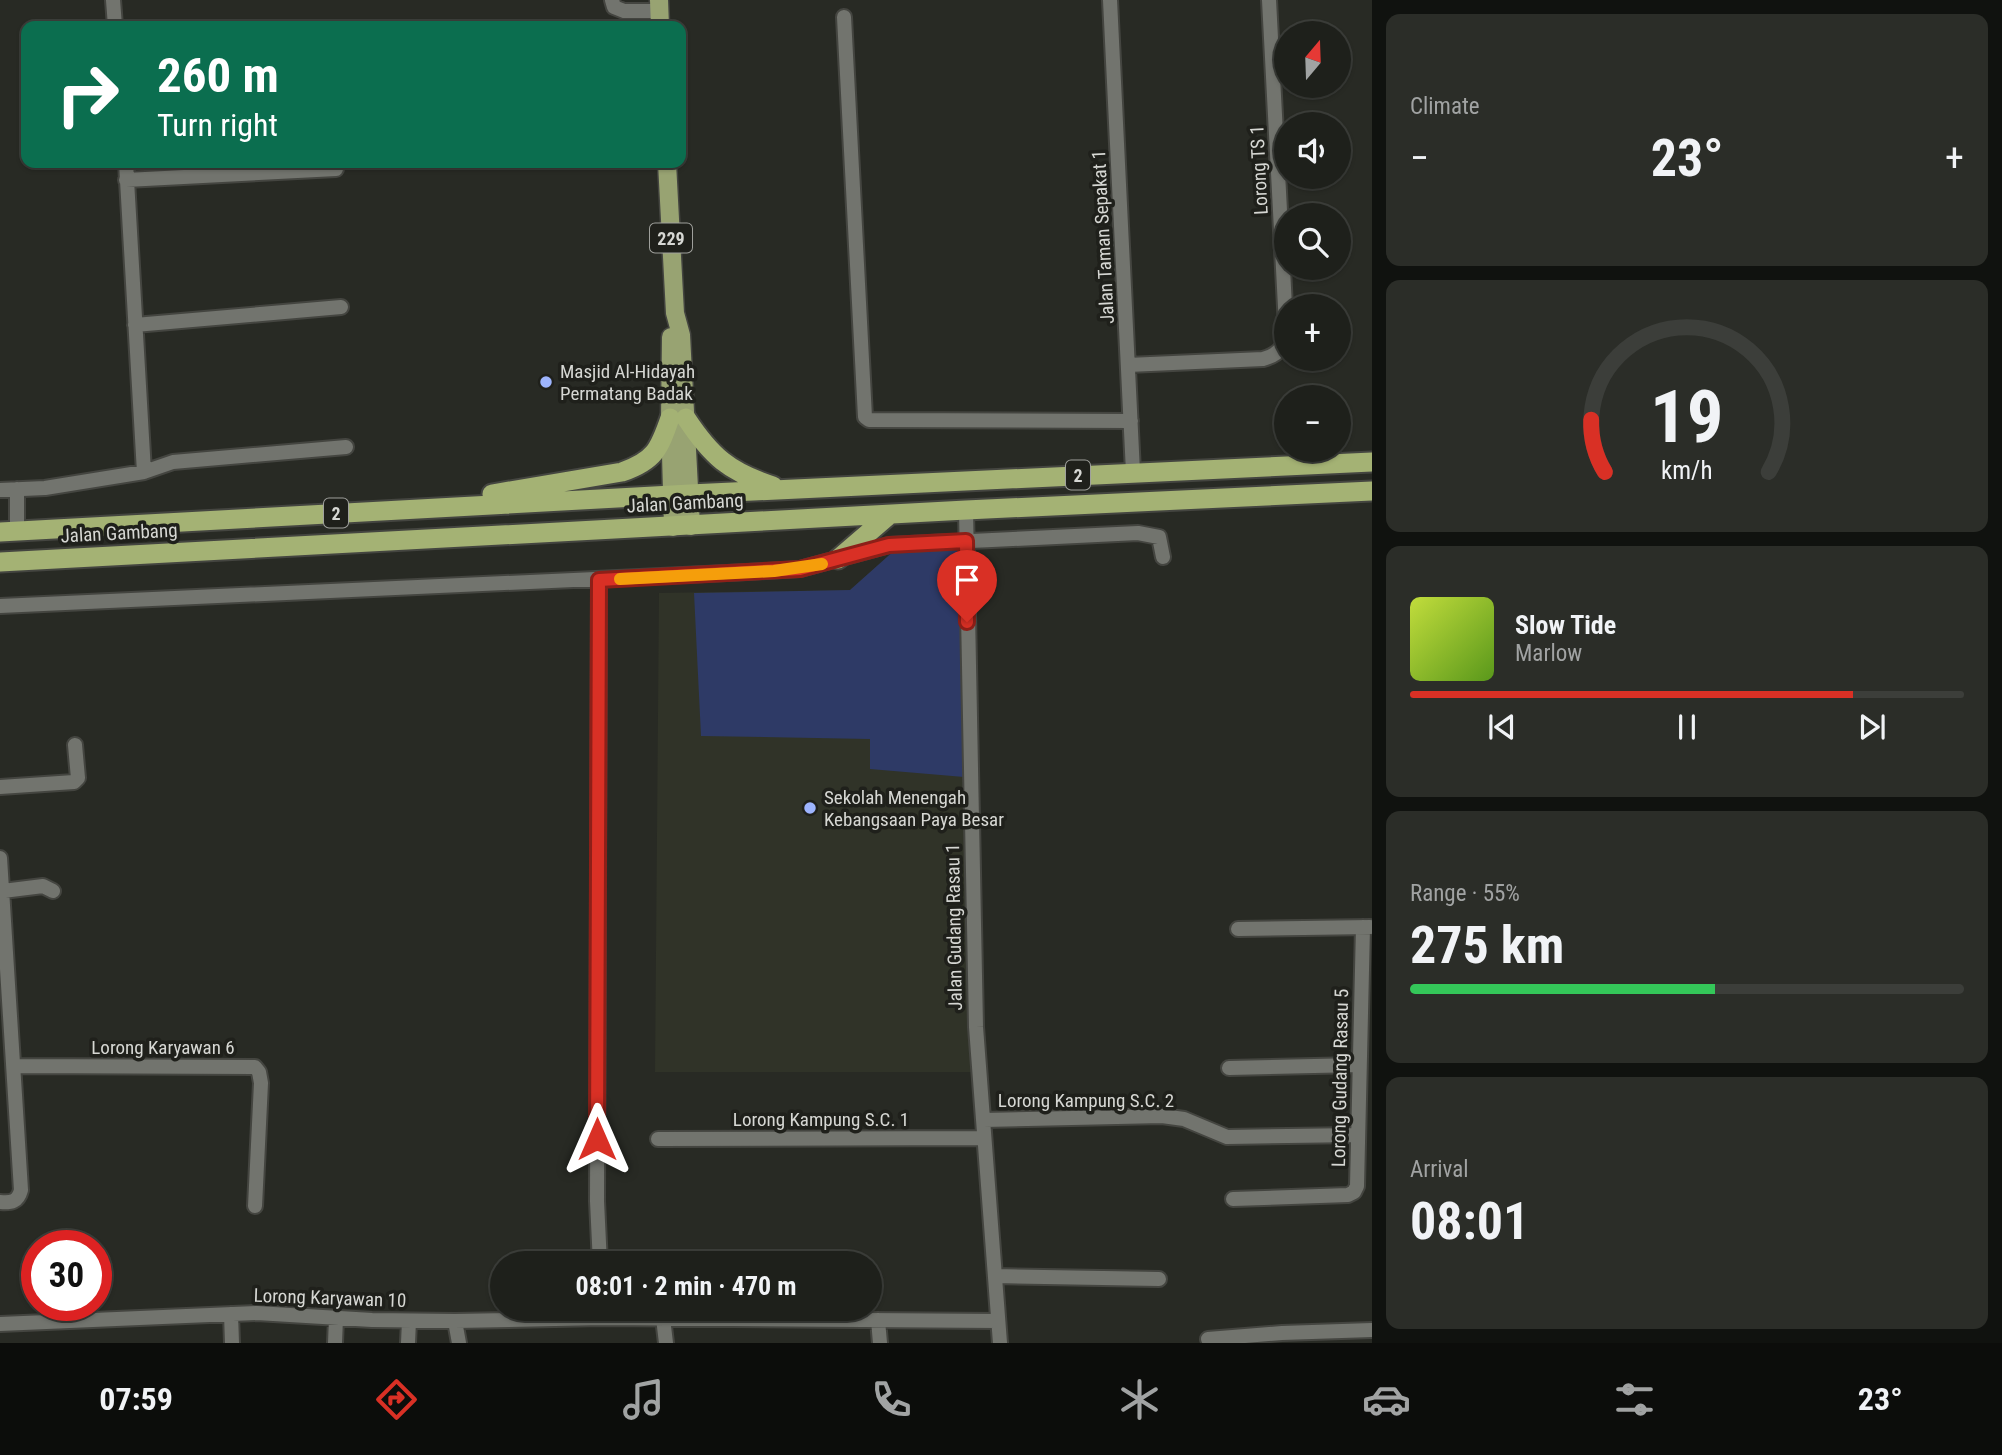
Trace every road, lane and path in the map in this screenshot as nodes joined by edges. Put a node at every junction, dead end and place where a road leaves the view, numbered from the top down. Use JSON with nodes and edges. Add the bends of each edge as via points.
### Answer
{"nodes":[{"id":1,"x":113,"y":0,"type":"edge"},
{"id":2,"x":612,"y":0,"type":"edge"},
{"id":3,"x":1110,"y":0,"type":"edge"},
{"id":4,"x":1269,"y":0,"type":"edge"},
{"id":5,"x":659,"y":12,"type":"edge"},
{"id":6,"x":844,"y":17,"type":"dead end"},
{"id":7,"x":115,"y":21,"type":"edge"},
{"id":8,"x":126,"y":168,"type":"edge"},
{"id":9,"x":667,"y":168,"type":"edge"},
{"id":10,"x":336,"y":169,"type":"dead end"},
{"id":11,"x":126,"y":180,"type":"junction"},
{"id":12,"x":341,"y":307,"type":"dead end"},
{"id":13,"x":135,"y":325,"type":"junction"},
{"id":14,"x":1128,"y":365,"type":"junction"},
{"id":15,"x":678,"y":418,"type":"junction"},
{"id":16,"x":1131,"y":421,"type":"junction"},
{"id":17,"x":346,"y":447,"type":"dead end"},
{"id":18,"x":1372,"y":462,"type":"edge"},
{"id":19,"x":144,"y":472,"type":"junction"},
{"id":20,"x":1133,"y":472,"type":"junction"},
{"id":21,"x":17,"y":489,"type":"junction"},
{"id":22,"x":0,"y":490,"type":"edge"},
{"id":23,"x":784,"y":490,"type":"junction"},
{"id":24,"x":1372,"y":491,"type":"edge"},
{"id":25,"x":681,"y":494,"type":"junction"},
{"id":26,"x":405,"y":509,"type":"junction"},
{"id":27,"x":966,"y":510,"type":"junction"},
{"id":28,"x":888,"y":516,"type":"junction"},
{"id":29,"x":682,"y":526,"type":"junction"},
{"id":30,"x":8,"y":532,"type":"edge"},
{"id":31,"x":966,"y":541,"type":"junction"},
{"id":32,"x":1163,"y":557,"type":"dead end"},
{"id":33,"x":838,"y":559,"type":"junction"},
{"id":34,"x":0,"y":562,"type":"edge"},
{"id":35,"x":599,"y":580,"type":"junction"},
{"id":36,"x":0,"y":606,"type":"edge"},
{"id":37,"x":75,"y":745,"type":"dead end"},
{"id":38,"x":0,"y":788,"type":"edge"},
{"id":39,"x":0,"y":858,"type":"edge"},
{"id":40,"x":2,"y":891,"type":"junction"},
{"id":41,"x":53,"y":891,"type":"dead end"},
{"id":42,"x":1367,"y":927,"type":"edge"},
{"id":43,"x":1238,"y":929,"type":"dead end"},
{"id":44,"x":4,"y":954,"type":"edge"},
{"id":45,"x":1358,"y":1065,"type":"junction"},
{"id":46,"x":13,"y":1066,"type":"junction"},
{"id":47,"x":1229,"y":1068,"type":"dead end"},
{"id":48,"x":983,"y":1120,"type":"junction"},
{"id":49,"x":1357,"y":1135,"type":"junction"},
{"id":50,"x":984,"y":1138,"type":"junction"},
{"id":51,"x":658,"y":1139,"type":"dead end"},
{"id":52,"x":1233,"y":1199,"type":"dead end"},
{"id":53,"x":0,"y":1202,"type":"edge"},
{"id":54,"x":255,"y":1206,"type":"dead end"},
{"id":55,"x":599,"y":1251,"type":"edge"},
{"id":56,"x":995,"y":1276,"type":"junction"},
{"id":57,"x":1159,"y":1279,"type":"dead end"},
{"id":58,"x":231,"y":1314,"type":"junction"},
{"id":59,"x":336,"y":1318,"type":"junction"},
{"id":60,"x":490,"y":1319,"type":"edge"},
{"id":61,"x":882,"y":1320,"type":"edge"},
{"id":62,"x":408,"y":1321,"type":"junction"},
{"id":63,"x":455,"y":1321,"type":"junction"},
{"id":64,"x":662,"y":1321,"type":"edge"},
{"id":65,"x":878,"y":1321,"type":"edge"},
{"id":66,"x":998,"y":1321,"type":"junction"},
{"id":67,"x":0,"y":1324,"type":"edge"},
{"id":68,"x":1372,"y":1330,"type":"edge"},
{"id":69,"x":1208,"y":1339,"type":"dead end"},
{"id":70,"x":232,"y":1343,"type":"edge"},
{"id":71,"x":335,"y":1343,"type":"edge"},
{"id":72,"x":408,"y":1343,"type":"edge"},
{"id":73,"x":459,"y":1343,"type":"edge"},
{"id":74,"x":666,"y":1343,"type":"edge"},
{"id":75,"x":880,"y":1343,"type":"edge"},
{"id":76,"x":1000,"y":1343,"type":"edge"}],
"edges":[{"from":1,"to":7,"type":"street"},
{"from":2,"to":5,"type":"street","via":[[624,11]]},
{"from":3,"to":14,"type":"street","name":"Jalan Taman Sepakat 1"},
{"from":4,"to":14,"type":"street","name":"Lorong TS 1","via":[[1284,344],[1280,352],[1263,359]]},
{"from":6,"to":16,"type":"street","via":[[865,418]]},
{"from":8,"to":11,"type":"street"},
{"from":9,"to":15,"type":"main road","number":"229","via":[[675,313],[681,335]]},
{"from":10,"to":11,"type":"street"},
{"from":11,"to":13,"type":"street"},
{"from":12,"to":13,"type":"street"},
{"from":13,"to":19,"type":"street"},
{"from":14,"to":16,"type":"street","name":"Jalan Taman Sepakat 1"},
{"from":15,"to":23,"type":"highway","via":[[725,465]]},
{"from":15,"to":25,"type":"main road","number":"229"},
{"from":15,"to":26,"type":"highway","via":[[650,459],[622,472]]},
{"from":16,"to":20,"type":"street","name":"Jalan Taman Sepakat 1"},
{"from":17,"to":19,"type":"street","via":[[173,462]]},
{"from":18,"to":20,"type":"highway","name":"Jalan Gambang","number":"2"},
{"from":19,"to":21,"type":"street"},
{"from":20,"to":23,"type":"highway","name":"Jalan Gambang","number":"2"},
{"from":21,"to":22,"type":"street"},
{"from":21,"to":30,"type":"street"},
{"from":23,"to":25,"type":"highway","name":"Jalan Gambang","number":"2"},
{"from":24,"to":27,"type":"highway","name":"Jalan Gambang","number":"2"},
{"from":25,"to":26,"type":"highway","name":"Jalan Gambang","number":"2"},
{"from":25,"to":29,"type":"main road","number":"229"},
{"from":26,"to":30,"type":"highway","name":"Jalan Gambang","number":"2"},
{"from":27,"to":28,"type":"highway","name":"Jalan Gambang","number":"2"},
{"from":27,"to":31,"type":"street","name":"Jalan Gudang Rasau 1"},
{"from":28,"to":29,"type":"highway","name":"Jalan Gambang","number":"2"},
{"from":28,"to":33,"type":"highway"},
{"from":29,"to":34,"type":"highway","name":"Jalan Gambang","number":"2"},
{"from":31,"to":32,"type":"street","via":[[1138,533],[1159,537]]},
{"from":31,"to":33,"type":"street","via":[[889,545]]},
{"from":31,"to":48,"type":"street","name":"Jalan Gudang Rasau 1","via":[[973,970]]},
{"from":33,"to":35,"type":"street","via":[[800,569]]},
{"from":35,"to":36,"type":"street"},
{"from":35,"to":55,"type":"street"},
{"from":37,"to":38,"type":"street","via":[[75,782]]},
{"from":39,"to":40,"type":"street"},
{"from":40,"to":41,"type":"street","via":[[43,886]]},
{"from":40,"to":44,"type":"street"},
{"from":42,"to":43,"type":"street"},
{"from":42,"to":45,"type":"street","name":"Lorong Gudang Rasau 5"},
{"from":44,"to":46,"type":"street"},
{"from":45,"to":47,"type":"street"},
{"from":45,"to":49,"type":"street","name":"Lorong Gudang Rasau 5"},
{"from":46,"to":53,"type":"street","via":[[21,1190],[12,1203]]},
{"from":46,"to":54,"type":"street","name":"Lorong Karyawan 6","via":[[255,1067],[261,1083]]},
{"from":48,"to":49,"type":"street","name":"Lorong Kampung S.C. 2","via":[[1162,1115],[1227,1137]]},
{"from":48,"to":50,"type":"street","name":"Jalan Gudang Rasau 1"},
{"from":49,"to":52,"type":"street","name":"Lorong Gudang Rasau 5","via":[[1354,1192]]},
{"from":50,"to":51,"type":"street","name":"Lorong Kampung S.C. 1"},
{"from":50,"to":56,"type":"street","name":"Jalan Gudang Rasau 1"},
{"from":56,"to":57,"type":"street"},
{"from":56,"to":66,"type":"street","name":"Jalan Gudang Rasau 1"},
{"from":58,"to":59,"type":"street","name":"Lorong Karyawan 10"},
{"from":58,"to":67,"type":"street","name":"Lorong Karyawan 10"},
{"from":58,"to":70,"type":"street"},
{"from":59,"to":62,"type":"street","name":"Lorong Karyawan 10"},
{"from":59,"to":71,"type":"street"},
{"from":60,"to":63,"type":"street","name":"Lorong Karyawan 10"},
{"from":61,"to":66,"type":"street","name":"Lorong Karyawan 10"},
{"from":62,"to":63,"type":"street","name":"Lorong Karyawan 10"},
{"from":62,"to":72,"type":"street"},
{"from":63,"to":73,"type":"street"},
{"from":64,"to":74,"type":"street"},
{"from":65,"to":75,"type":"street"},
{"from":66,"to":76,"type":"street","name":"Jalan Gudang Rasau 1"},
{"from":68,"to":69,"type":"street"}]}
